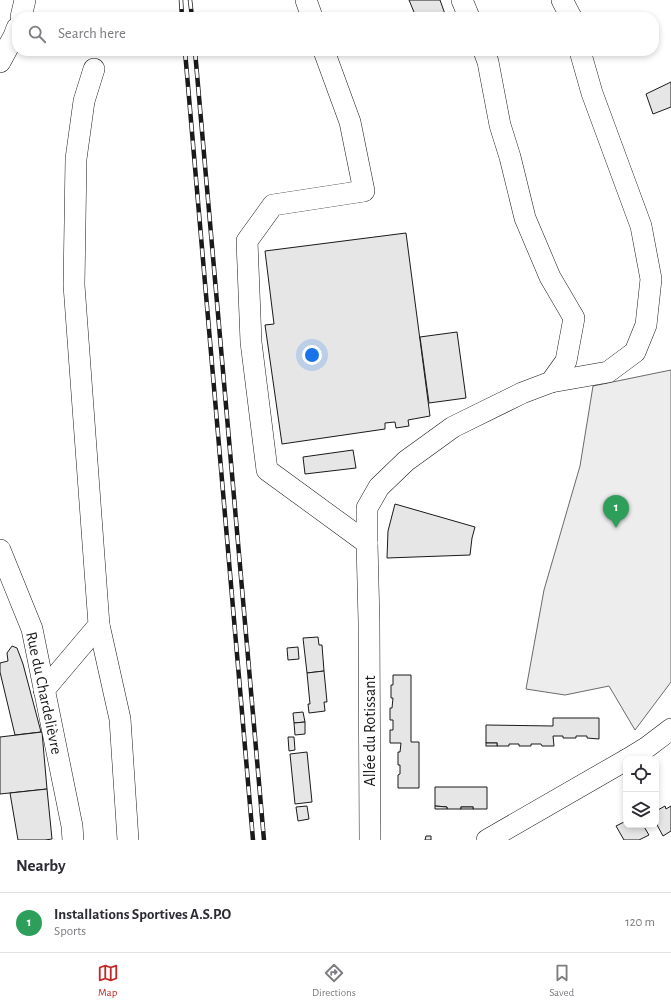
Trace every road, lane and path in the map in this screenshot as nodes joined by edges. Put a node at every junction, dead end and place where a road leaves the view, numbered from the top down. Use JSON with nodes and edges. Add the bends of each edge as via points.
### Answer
{"nodes":[{"id":1,"x":25,"y":0,"type":"edge"},
{"id":2,"x":306,"y":0,"type":"edge"},
{"id":3,"x":462,"y":0,"type":"edge"},
{"id":4,"x":562,"y":0,"type":"edge"},
{"id":5,"x":22,"y":12,"type":"edge"},
{"id":6,"x":310,"y":12,"type":"edge"},
{"id":7,"x":467,"y":12,"type":"edge"},
{"id":8,"x":568,"y":12,"type":"edge"},
{"id":9,"x":12,"y":40,"type":"edge"},
{"id":10,"x":326,"y":56,"type":"edge"},
{"id":11,"x":486,"y":56,"type":"edge"},
{"id":12,"x":581,"y":56,"type":"edge"},
{"id":13,"x":0,"y":62,"type":"edge"},
{"id":14,"x":94,"y":69,"type":"dead end"},
{"id":15,"x":551,"y":382,"type":"junction"},
{"id":16,"x":367,"y":543,"type":"junction"},
{"id":17,"x":0,"y":550,"type":"edge"},
{"id":18,"x":99,"y":625,"type":"junction"},
{"id":19,"x":44,"y":690,"type":"junction"},
{"id":20,"x":671,"y":729,"type":"edge"},
{"id":21,"x":632,"y":756,"type":"edge"},
{"id":22,"x":623,"y":761,"type":"edge"},
{"id":23,"x":72,"y":840,"type":"edge"},
{"id":24,"x":128,"y":840,"type":"edge"},
{"id":25,"x":370,"y":840,"type":"edge"},
{"id":26,"x":487,"y":840,"type":"edge"}],
"edges":[{"from":1,"to":5,"type":"street"},
{"from":2,"to":6,"type":"street"},
{"from":3,"to":7,"type":"street"},
{"from":4,"to":8,"type":"street"},
{"from":9,"to":13,"type":"street"},
{"from":10,"to":16,"type":"street","via":[[350,122],[364,191],[273,205],[247,241],[251,342],[267,470]]},
{"from":11,"to":15,"type":"street","via":[[500,126],[525,218],[550,277],[574,318],[566,361]]},
{"from":12,"to":15,"type":"street","name":"Allée du Rotissant","via":[[592,93],[641,226],[651,279],[646,325],[635,352],[608,372]]},
{"from":14,"to":18,"type":"street","via":[[84,101],[76,159],[74,285]]},
{"from":15,"to":16,"type":"street","name":"Allée du Rotissant","via":[[522,393],[453,427],[406,461],[379,487],[367,508]]},
{"from":16,"to":25,"type":"street","name":"Allée du Rotissant"},
{"from":17,"to":19,"type":"street","name":"Rue du Chardelièvre","via":[[32,630]]},
{"from":18,"to":19,"type":"street"},
{"from":18,"to":24,"type":"street","via":[[120,719]]},
{"from":19,"to":23,"type":"street","name":"Rue du Chardelièvre","via":[[72,826]]},
{"from":20,"to":21,"type":"street"},
{"from":22,"to":26,"type":"street"}]}
